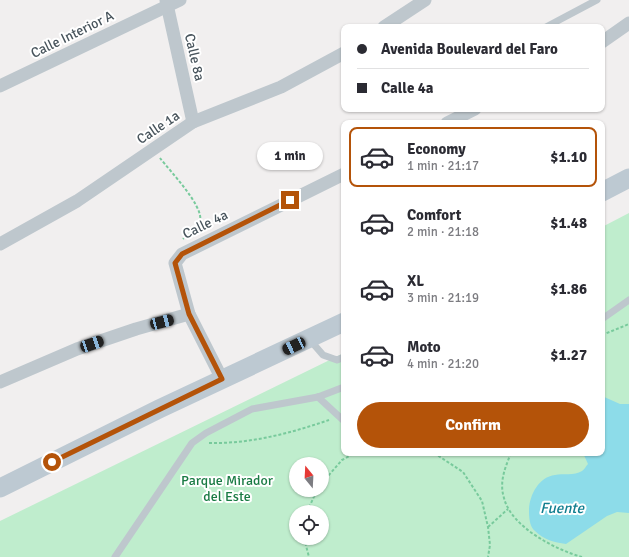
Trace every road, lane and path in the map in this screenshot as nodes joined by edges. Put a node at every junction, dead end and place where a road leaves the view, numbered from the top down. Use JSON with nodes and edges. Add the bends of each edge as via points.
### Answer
{"nodes":[{"id":1,"x":180,"y":0,"type":"edge"},
{"id":2,"x":425,"y":0,"type":"edge"},
{"id":3,"x":597,"y":0,"type":"edge"},
{"id":4,"x":166,"y":3,"type":"edge"},
{"id":5,"x":629,"y":23,"type":"edge"},
{"id":6,"x":389,"y":24,"type":"edge"},
{"id":7,"x":559,"y":24,"type":"edge"},
{"id":8,"x":605,"y":40,"type":"edge"},
{"id":9,"x":341,"y":55,"type":"edge"},
{"id":10,"x":0,"y":86,"type":"edge"},
{"id":11,"x":469,"y":112,"type":"edge"},
{"id":12,"x":453,"y":120,"type":"edge"},
{"id":13,"x":193,"y":122,"type":"junction"},
{"id":14,"x":154,"y":149,"type":"junction"},
{"id":15,"x":341,"y":175,"type":"edge"},
{"id":16,"x":629,"y":178,"type":"edge"},
{"id":17,"x":605,"y":190,"type":"edge"},
{"id":18,"x":0,"y":244,"type":"edge"},
{"id":19,"x":182,"y":254,"type":"junction"},
{"id":20,"x":629,"y":300,"type":"edge"},
{"id":21,"x":189,"y":314,"type":"junction"},
{"id":22,"x":605,"y":317,"type":"edge"},
{"id":23,"x":341,"y":323,"type":"edge"},
{"id":24,"x":629,"y":324,"type":"edge"},
{"id":25,"x":605,"y":334,"type":"edge"},
{"id":26,"x":308,"y":339,"type":"junction"},
{"id":27,"x":341,"y":358,"type":"edge"},
{"id":28,"x":222,"y":379,"type":"junction"},
{"id":29,"x":0,"y":382,"type":"edge"},
{"id":30,"x":341,"y":388,"type":"edge"},
{"id":31,"x":318,"y":397,"type":"junction"},
{"id":32,"x":341,"y":419,"type":"edge"},
{"id":33,"x":192,"y":443,"type":"junction"},
{"id":34,"x":349,"y":456,"type":"edge"},
{"id":35,"x":439,"y":456,"type":"edge"},
{"id":36,"x":510,"y":456,"type":"edge"},
{"id":37,"x":329,"y":475,"type":"edge"},
{"id":38,"x":0,"y":488,"type":"edge"},
{"id":39,"x":508,"y":510,"type":"junction"},
{"id":40,"x":488,"y":526,"type":"junction"},
{"id":41,"x":306,"y":545,"type":"edge"},
{"id":42,"x":115,"y":557,"type":"edge"},
{"id":43,"x":309,"y":557,"type":"edge"},
{"id":44,"x":488,"y":557,"type":"edge"},
{"id":45,"x":582,"y":557,"type":"edge"}],
"edges":[{"from":1,"to":4,"type":"street","name":"Calle Interior A"},
{"from":2,"to":6,"type":"street"},
{"from":3,"to":7,"type":"lane"},
{"from":4,"to":10,"type":"street","name":"Calle Interior A"},
{"from":4,"to":13,"type":"street","name":"Calle 8a"},
{"from":5,"to":8,"type":"street"},
{"from":9,"to":13,"type":"street","name":"Calle 1a","via":[[281,87]]},
{"from":11,"to":12,"type":"street"},
{"from":13,"to":14,"type":"street","name":"Calle 1a"},
{"from":14,"to":18,"type":"street","name":"Calle 1a","via":[[77,201]]},
{"from":14,"to":19,"type":"path","via":[[194,201],[200,215],[200,222],[181,243]]},
{"from":15,"to":19,"type":"street","name":"Calle 4a"},
{"from":16,"to":17,"type":"street"},
{"from":19,"to":21,"type":"street","name":"Calle 4a","via":[[175,263]]},
{"from":20,"to":22,"type":"lane"},
{"from":21,"to":28,"type":"street","name":"Calle 4a"},
{"from":21,"to":29,"type":"street","via":[[77,349]]},
{"from":23,"to":26,"type":"street"},
{"from":24,"to":25,"type":"path"},
{"from":26,"to":27,"type":"lane","via":[[324,355],[337,360]]},
{"from":26,"to":28,"type":"street"},
{"from":28,"to":38,"type":"street"},
{"from":30,"to":31,"type":"lane"},
{"from":31,"to":32,"type":"lane"},
{"from":31,"to":33,"type":"lane","via":[[252,409]]},
{"from":32,"to":33,"type":"path","via":[[258,439],[225,444]]},
{"from":33,"to":42,"type":"lane"},
{"from":34,"to":37,"type":"path","via":[[342,460]]},
{"from":35,"to":40,"type":"path","via":[[463,472],[482,501]]},
{"from":36,"to":39,"type":"path","via":[[502,487]]},
{"from":39,"to":40,"type":"path"},
{"from":39,"to":45,"type":"path","via":[[545,542]]},
{"from":40,"to":44,"type":"path"},
{"from":41,"to":43,"type":"path"}]}
